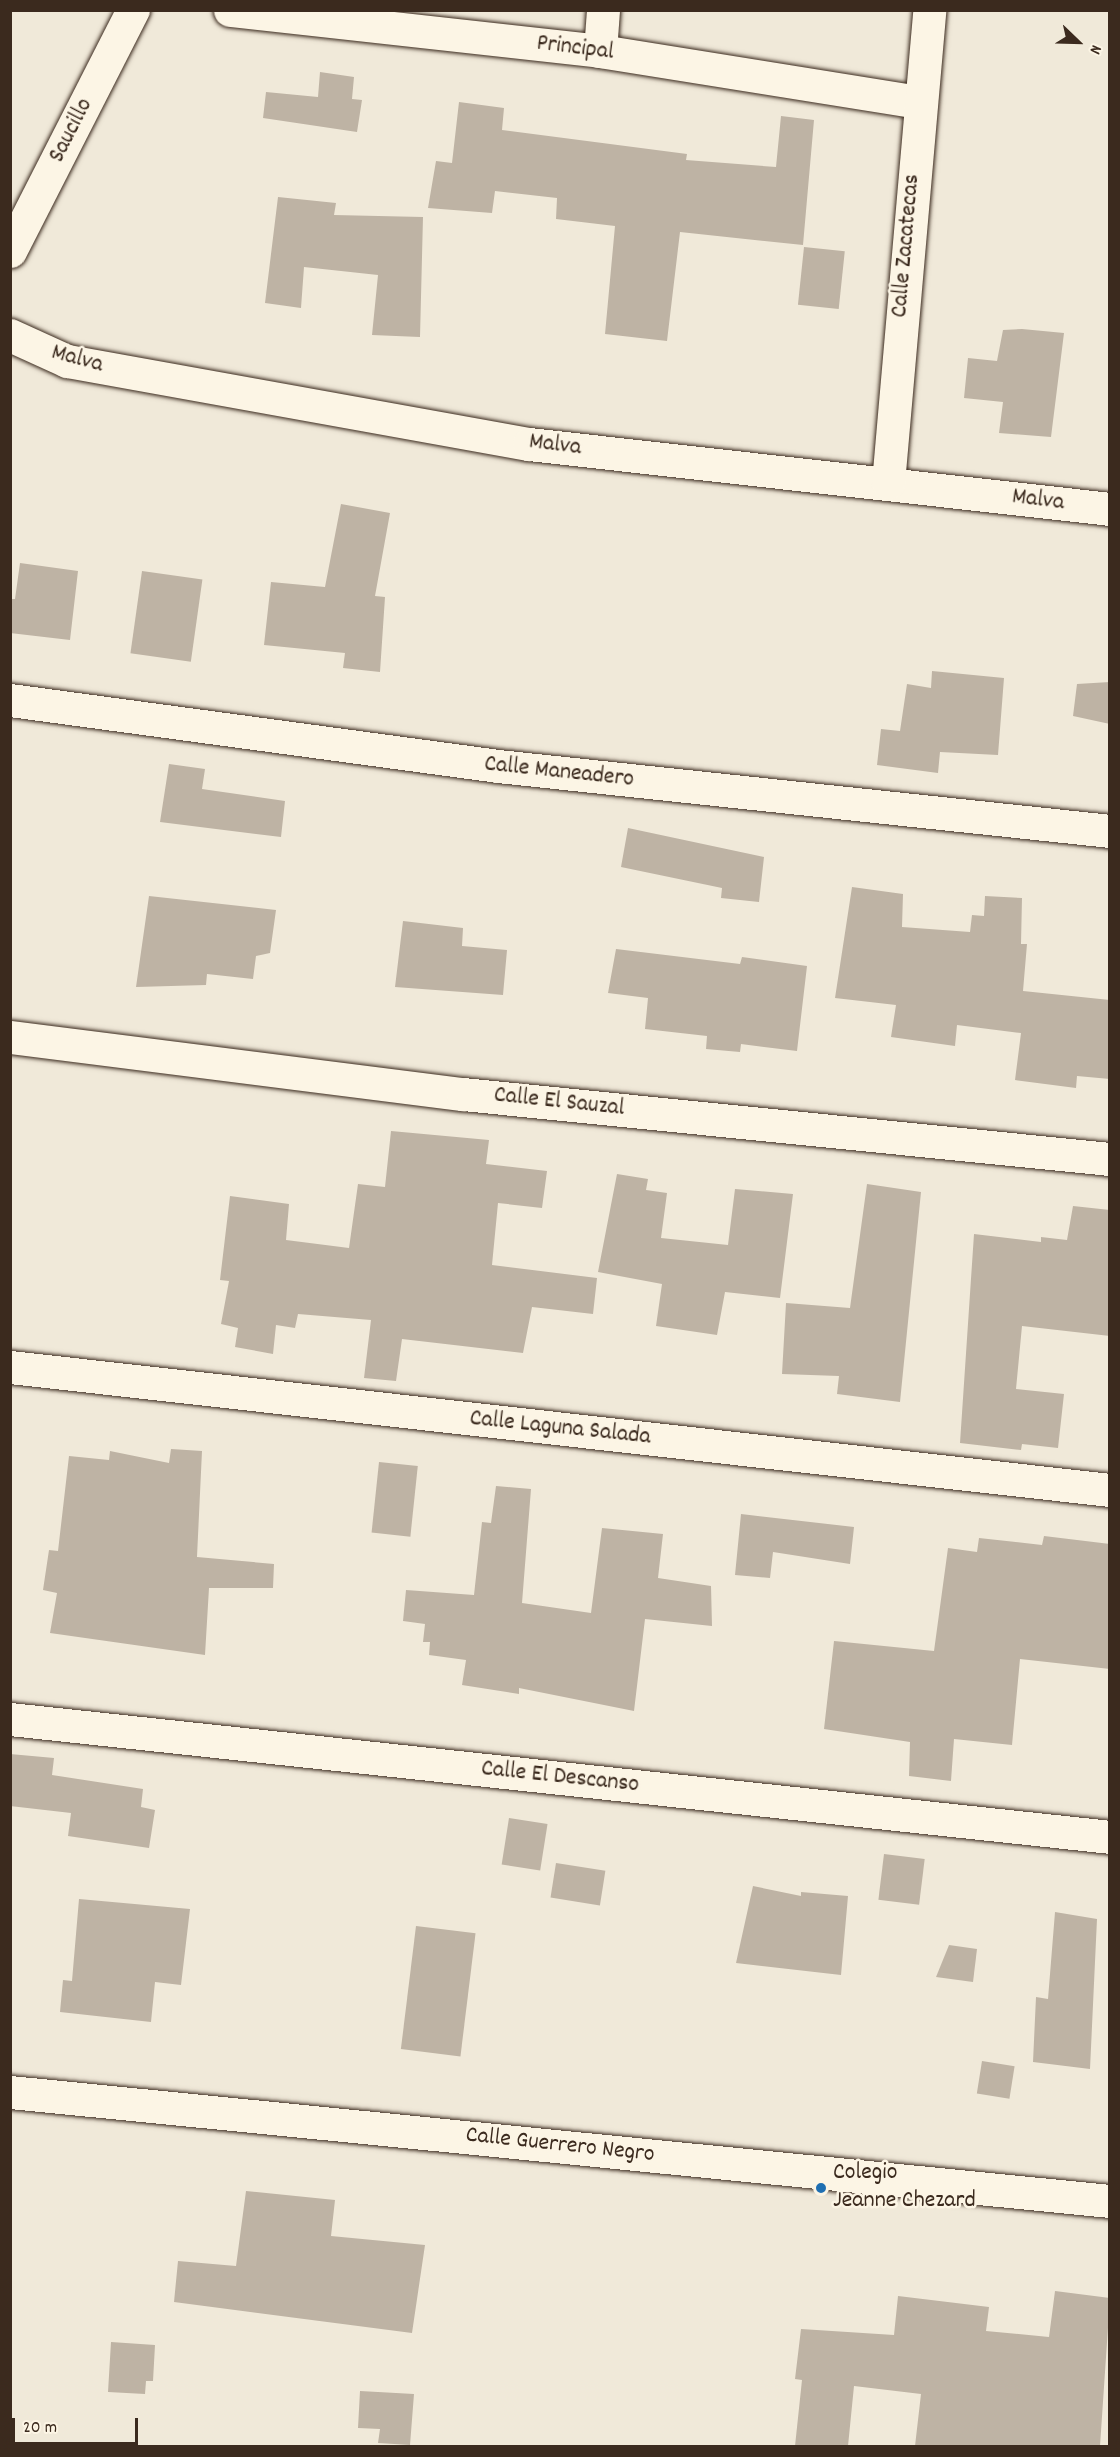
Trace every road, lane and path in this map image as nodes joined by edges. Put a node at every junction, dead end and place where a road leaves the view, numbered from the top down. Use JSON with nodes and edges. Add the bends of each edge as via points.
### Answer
{"nodes":[{"id":1,"x":133,"y":10,"type":"edge"},
{"id":2,"x":230,"y":10,"type":"edge"},
{"id":3,"x":603,"y":10,"type":"edge"},
{"id":4,"x":929,"y":10,"type":"edge"},
{"id":5,"x":600,"y":51,"type":"junction"},
{"id":6,"x":918,"y":102,"type":"junction"},
{"id":7,"x":10,"y":251,"type":"edge"},
{"id":8,"x":10,"y":335,"type":"edge"},
{"id":9,"x":888,"y":483,"type":"junction"},
{"id":10,"x":1110,"y":509,"type":"edge"},
{"id":11,"x":10,"y":700,"type":"edge"},
{"id":12,"x":1110,"y":831,"type":"edge"},
{"id":13,"x":10,"y":1037,"type":"edge"},
{"id":14,"x":1110,"y":1159,"type":"edge"},
{"id":15,"x":10,"y":1367,"type":"edge"},
{"id":16,"x":1110,"y":1490,"type":"edge"},
{"id":17,"x":10,"y":1719,"type":"edge"},
{"id":18,"x":1110,"y":1837,"type":"edge"},
{"id":19,"x":10,"y":2092,"type":"edge"},
{"id":20,"x":1110,"y":2201,"type":"edge"}],
"edges":[{"from":1,"to":7,"type":"street","name":"Saucillo"},
{"from":2,"to":5,"type":"street","name":"Principal"},
{"from":3,"to":5,"type":"street"},
{"from":4,"to":6,"type":"street","name":"Calle Zacatecas"},
{"from":5,"to":6,"type":"street","name":"Principal"},
{"from":6,"to":9,"type":"street","name":"Calle Zacatecas"},
{"from":8,"to":9,"type":"street","name":"Malva","via":[[68,361],[529,444]]},
{"from":9,"to":10,"type":"street","name":"Malva"},
{"from":11,"to":12,"type":"street","name":"Calle Maneadero","via":[[498,766]]},
{"from":13,"to":14,"type":"street","name":"Calle El Sauzal","via":[[463,1094]]},
{"from":15,"to":16,"type":"street","name":"Calle Laguna Salada"},
{"from":17,"to":18,"type":"street","name":"Calle El Descanso"},
{"from":19,"to":20,"type":"street","name":"Calle Guerrero Negro"}]}
